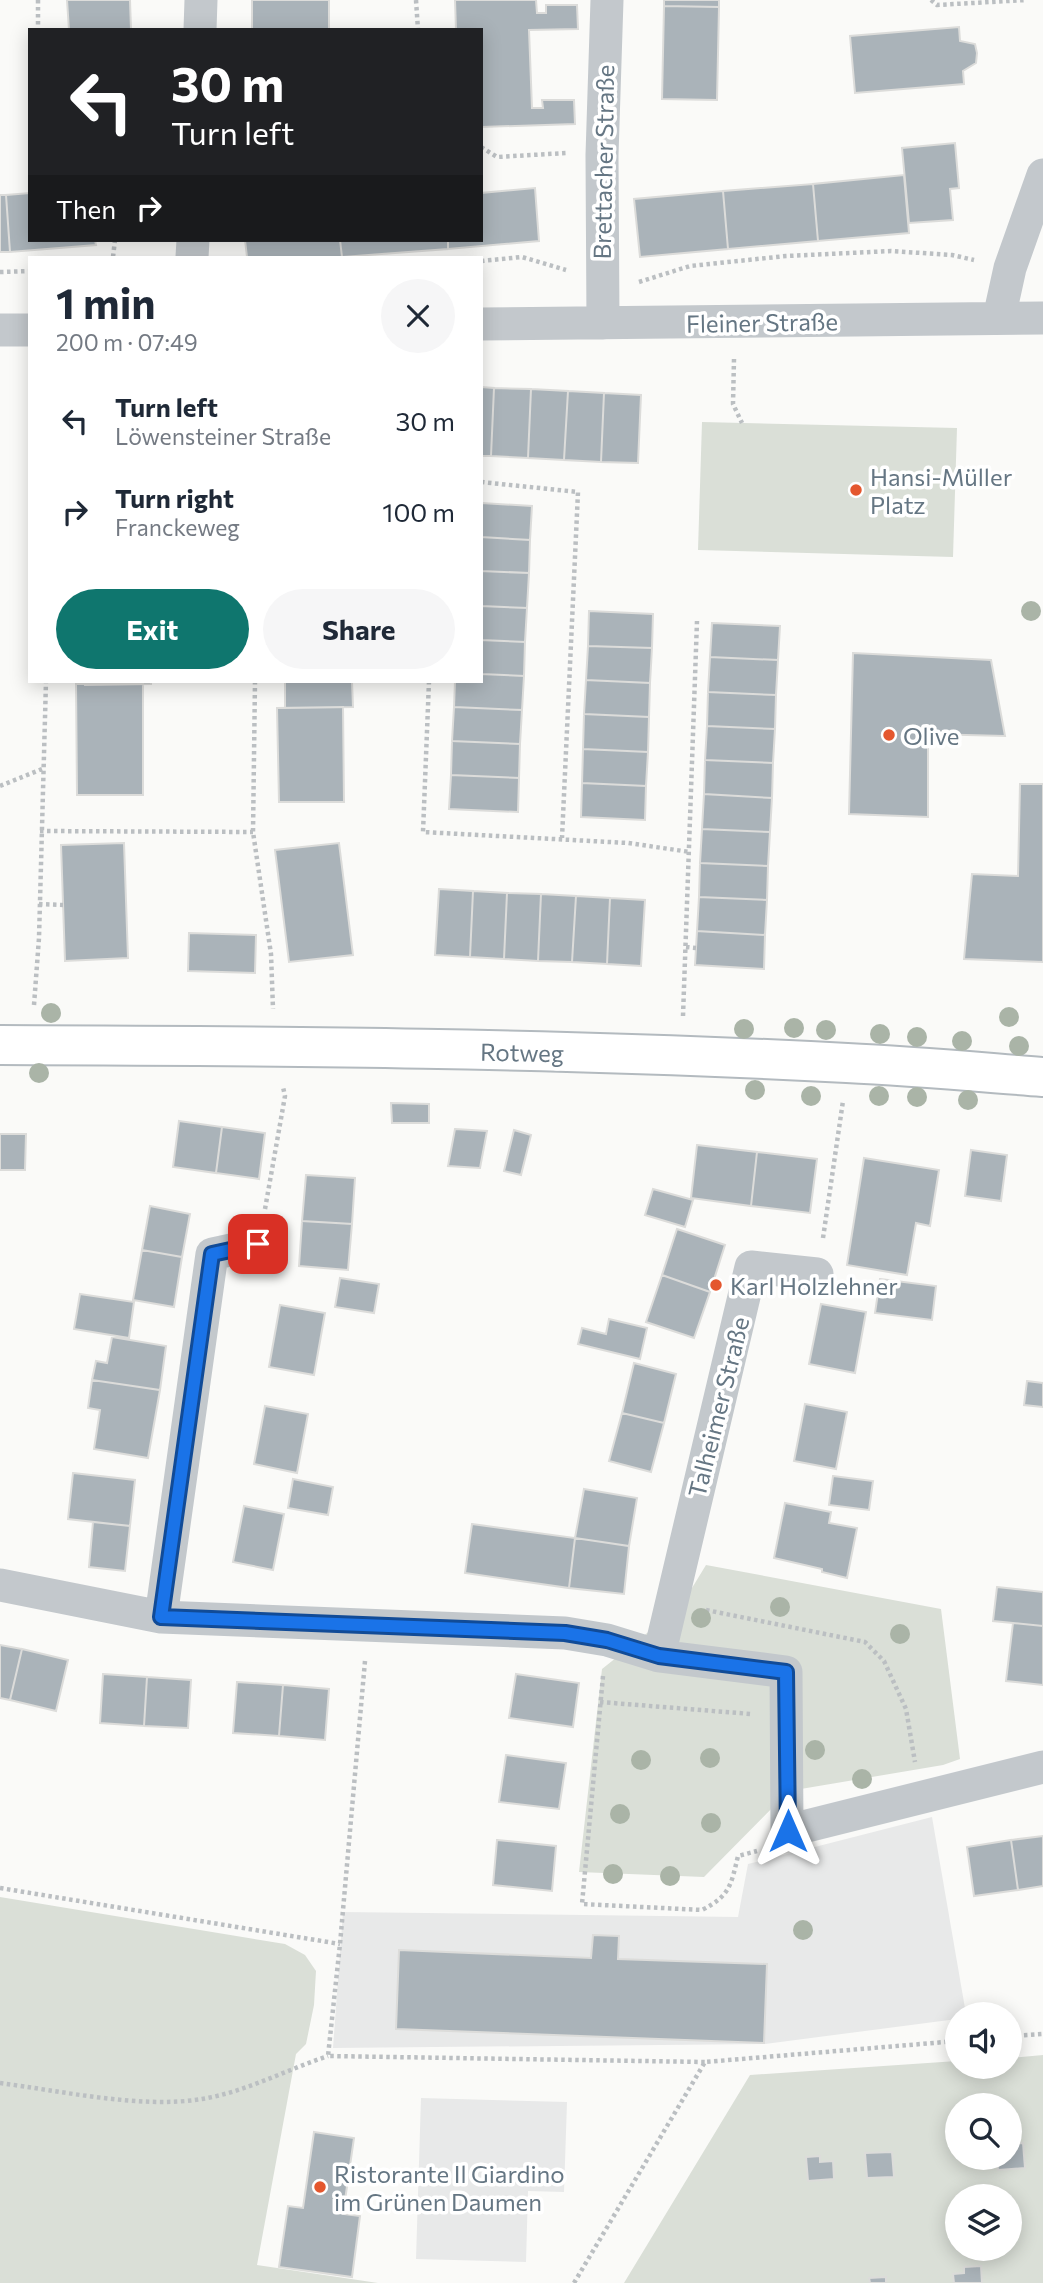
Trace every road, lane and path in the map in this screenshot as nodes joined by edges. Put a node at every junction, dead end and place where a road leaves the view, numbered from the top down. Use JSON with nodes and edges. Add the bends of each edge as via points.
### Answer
{"nodes":[{"id":1,"x":38,"y":0,"type":"edge"},
{"id":2,"x":201,"y":0,"type":"edge"},
{"id":3,"x":416,"y":0,"type":"edge"},
{"id":4,"x":607,"y":0,"type":"edge"},
{"id":5,"x":931,"y":0,"type":"edge"},
{"id":6,"x":1026,"y":0,"type":"edge"},
{"id":7,"x":38,"y":28,"type":"edge"},
{"id":8,"x":200,"y":28,"type":"edge"},
{"id":9,"x":418,"y":28,"type":"edge"},
{"id":10,"x":483,"y":148,"type":"edge"},
{"id":11,"x":601,"y":155,"type":"junction"},
{"id":12,"x":1043,"y":175,"type":"edge"},
{"id":13,"x":483,"y":261,"type":"edge"},
{"id":14,"x":1010,"y":268,"type":"junction"},
{"id":15,"x":28,"y":271,"type":"edge"},
{"id":16,"x":0,"y":272,"type":"edge"},
{"id":17,"x":602,"y":280,"type":"junction"},
{"id":18,"x":999,"y":318,"type":"junction"},
{"id":19,"x":1043,"y":318,"type":"edge"},
{"id":20,"x":735,"y":322,"type":"junction"},
{"id":21,"x":603,"y":323,"type":"junction"},
{"id":22,"x":483,"y":324,"type":"edge"},
{"id":23,"x":0,"y":330,"type":"edge"},
{"id":24,"x":28,"y":330,"type":"edge"},
{"id":25,"x":742,"y":423,"type":"dead end"},
{"id":26,"x":483,"y":482,"type":"edge"},
{"id":27,"x":697,"y":621,"type":"dead end"},
{"id":28,"x":46,"y":683,"type":"edge"},
{"id":29,"x":255,"y":683,"type":"edge"},
{"id":30,"x":429,"y":683,"type":"edge"},
{"id":31,"x":42,"y":769,"type":"junction"},
{"id":32,"x":0,"y":786,"type":"edge"},
{"id":33,"x":40,"y":831,"type":"junction"},
{"id":34,"x":253,"y":832,"type":"junction"},
{"id":35,"x":562,"y":838,"type":"junction"},
{"id":36,"x":690,"y":852,"type":"junction"},
{"id":37,"x":39,"y":904,"type":"junction"},
{"id":38,"x":63,"y":905,"type":"dead end"},
{"id":39,"x":686,"y":947,"type":"junction"},
{"id":40,"x":696,"y":948,"type":"dead end"},
{"id":41,"x":34,"y":998,"type":"dead end"},
{"id":42,"x":273,"y":1000,"type":"dead end"},
{"id":43,"x":0,"y":1045,"type":"edge"},
{"id":44,"x":275,"y":1046,"type":"junction"},
{"id":45,"x":681,"y":1056,"type":"junction"},
{"id":46,"x":849,"y":1063,"type":"junction"},
{"id":47,"x":1043,"y":1077,"type":"edge"},
{"id":48,"x":258,"y":1244,"type":"joint"},
{"id":49,"x":817,"y":1274,"type":"joint"},
{"id":50,"x":0,"y":1585,"type":"edge"},
{"id":51,"x":671,"y":1603,"type":"junction"},
{"id":52,"x":161,"y":1617,"type":"junction"},
{"id":53,"x":368,"y":1625,"type":"junction"},
{"id":54,"x":607,"y":1640,"type":"junction"},
{"id":55,"x":659,"y":1656,"type":"junction"},
{"id":56,"x":600,"y":1702,"type":"junction"},
{"id":57,"x":787,"y":1717,"type":"junction"},
{"id":58,"x":1043,"y":1767,"type":"edge"},
{"id":59,"x":922,"y":1798,"type":"junction"},
{"id":60,"x":788,"y":1831,"type":"junction"},
{"id":61,"x":0,"y":1888,"type":"edge"},
{"id":62,"x":340,"y":1944,"type":"junction"},
{"id":63,"x":1043,"y":2034,"type":"edge"},
{"id":64,"x":1022,"y":2035,"type":"edge"},
{"id":65,"x":945,"y":2042,"type":"edge"},
{"id":66,"x":328,"y":2056,"type":"junction"},
{"id":67,"x":705,"y":2062,"type":"junction"},
{"id":68,"x":0,"y":2084,"type":"edge"},
{"id":69,"x":574,"y":2283,"type":"edge"}],
"edges":[{"from":1,"to":7,"type":"path"},
{"from":2,"to":8,"type":"street"},
{"from":3,"to":9,"type":"path"},
{"from":4,"to":11,"type":"street","name":"Brettacher Straße"},
{"from":5,"to":6,"type":"path","via":[[937,5]]},
{"from":10,"to":11,"type":"path","via":[[497,156]]},
{"from":11,"to":17,"type":"street","name":"Brettacher Straße"},
{"from":12,"to":14,"type":"street"},
{"from":13,"to":17,"type":"path","via":[[522,257]]},
{"from":14,"to":17,"type":"path","via":[[952,255],[891,251],[690,266],[637,283]]},
{"from":14,"to":18,"type":"street"},
{"from":15,"to":16,"type":"path"},
{"from":17,"to":21,"type":"street","name":"Brettacher Straße"},
{"from":18,"to":19,"type":"street","name":"Fleiner Straße"},
{"from":18,"to":20,"type":"street","name":"Fleiner Straße"},
{"from":20,"to":21,"type":"street","name":"Fleiner Straße"},
{"from":20,"to":25,"type":"path","via":[[733,404]]},
{"from":21,"to":22,"type":"street","name":"Fleiner Straße"},
{"from":23,"to":24,"type":"street"},
{"from":26,"to":35,"type":"path","via":[[578,492]]},
{"from":27,"to":36,"type":"path"},
{"from":28,"to":31,"type":"path"},
{"from":29,"to":34,"type":"path"},
{"from":30,"to":35,"type":"path","via":[[424,832]]},
{"from":31,"to":32,"type":"path"},
{"from":31,"to":33,"type":"path"},
{"from":33,"to":34,"type":"path"},
{"from":33,"to":37,"type":"path"},
{"from":34,"to":42,"type":"path"},
{"from":35,"to":36,"type":"path"},
{"from":36,"to":39,"type":"path"},
{"from":37,"to":38,"type":"path"},
{"from":37,"to":41,"type":"path"},
{"from":39,"to":40,"type":"path"},
{"from":39,"to":45,"type":"path"},
{"from":43,"to":44,"type":"main road","name":"Rotweg"},
{"from":44,"to":45,"type":"main road","name":"Rotweg"},
{"from":44,"to":48,"type":"path","via":[[285,1096]]},
{"from":45,"to":46,"type":"main road","name":"Rotweg"},
{"from":46,"to":47,"type":"main road","name":"Rotweg"},
{"from":46,"to":49,"type":"path"},
{"from":48,"to":52,"type":"street","via":[[212,1254]]},
{"from":49,"to":51,"type":"street","name":"Talheimer Straße","via":[[751,1267]]},
{"from":50,"to":52,"type":"street"},
{"from":51,"to":55,"type":"street","name":"Talheimer Straße"},
{"from":51,"to":59,"type":"path","via":[[865,1642],[884,1661],[906,1709]]},
{"from":52,"to":53,"type":"street"},
{"from":53,"to":54,"type":"street","via":[[565,1633]]},
{"from":53,"to":62,"type":"path"},
{"from":54,"to":55,"type":"street"},
{"from":54,"to":56,"type":"path"},
{"from":55,"to":57,"type":"street","via":[[786,1672]]},
{"from":56,"to":57,"type":"path"},
{"from":56,"to":60,"type":"path","via":[[582,1904],[702,1910],[720,1901],[732,1883],[738,1856],[774,1847]]},
{"from":57,"to":60,"type":"street"},
{"from":58,"to":59,"type":"street"},
{"from":59,"to":60,"type":"street"},
{"from":61,"to":62,"type":"path"},
{"from":62,"to":66,"type":"path"},
{"from":63,"to":64,"type":"path"},
{"from":65,"to":67,"type":"path"},
{"from":66,"to":67,"type":"path"},
{"from":66,"to":68,"type":"path","via":[[201,2099],[145,2102]]},
{"from":67,"to":69,"type":"path"}]}
